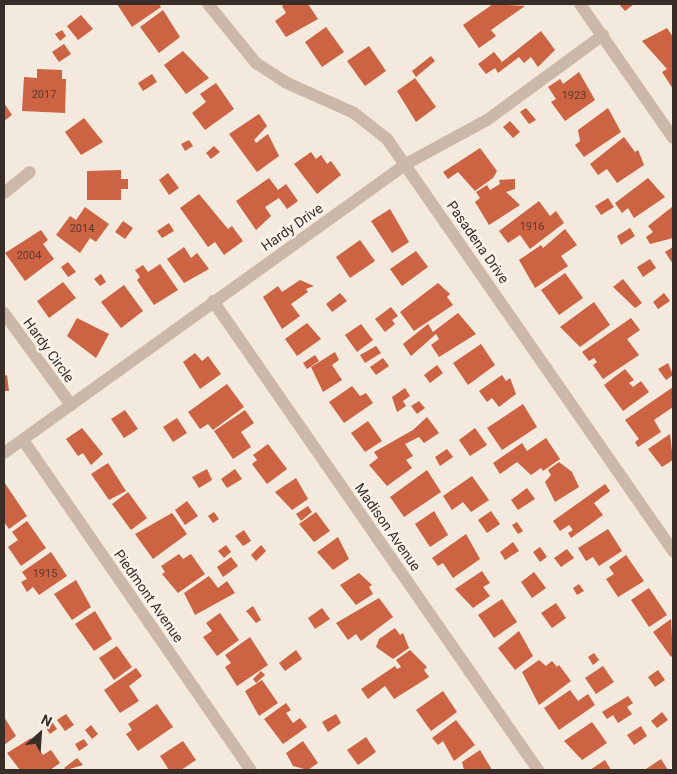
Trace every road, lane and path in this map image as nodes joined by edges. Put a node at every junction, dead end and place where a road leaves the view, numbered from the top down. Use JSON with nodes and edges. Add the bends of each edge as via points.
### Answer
{"nodes":[{"id":1,"x":208,"y":4,"type":"edge"},
{"id":2,"x":580,"y":4,"type":"edge"},
{"id":3,"x":603,"y":34,"type":"junction"},
{"id":4,"x":673,"y":138,"type":"edge"},
{"id":5,"x":406,"y":164,"type":"junction"},
{"id":6,"x":30,"y":172,"type":"dead end"},
{"id":7,"x":4,"y":194,"type":"edge"},
{"id":8,"x":213,"y":300,"type":"junction"},
{"id":9,"x":4,"y":313,"type":"edge"},
{"id":10,"x":71,"y":405,"type":"junction"},
{"id":11,"x":22,"y":440,"type":"junction"},
{"id":12,"x":4,"y":453,"type":"edge"},
{"id":13,"x":673,"y":551,"type":"edge"},
{"id":14,"x":251,"y":770,"type":"edge"},
{"id":15,"x":538,"y":770,"type":"edge"}],
"edges":[{"from":1,"to":5,"type":"street","name":"Pasadena Drive","via":[[256,63],[287,83],[354,113],[387,139]]},
{"from":2,"to":3,"type":"street"},
{"from":3,"to":4,"type":"street"},
{"from":3,"to":5,"type":"street","name":"Hardy Drive","via":[[486,120]]},
{"from":5,"to":8,"type":"street","name":"Hardy Drive"},
{"from":5,"to":13,"type":"street","name":"Pasadena Drive"},
{"from":6,"to":7,"type":"street"},
{"from":8,"to":10,"type":"street","name":"Hardy Drive"},
{"from":8,"to":15,"type":"street","name":"Madison Avenue"},
{"from":9,"to":10,"type":"street","name":"Hardy Circle"},
{"from":10,"to":11,"type":"street","name":"Hardy Drive"},
{"from":11,"to":12,"type":"street","name":"Hardy Drive"},
{"from":11,"to":14,"type":"street","name":"Piedmont Avenue"}]}
